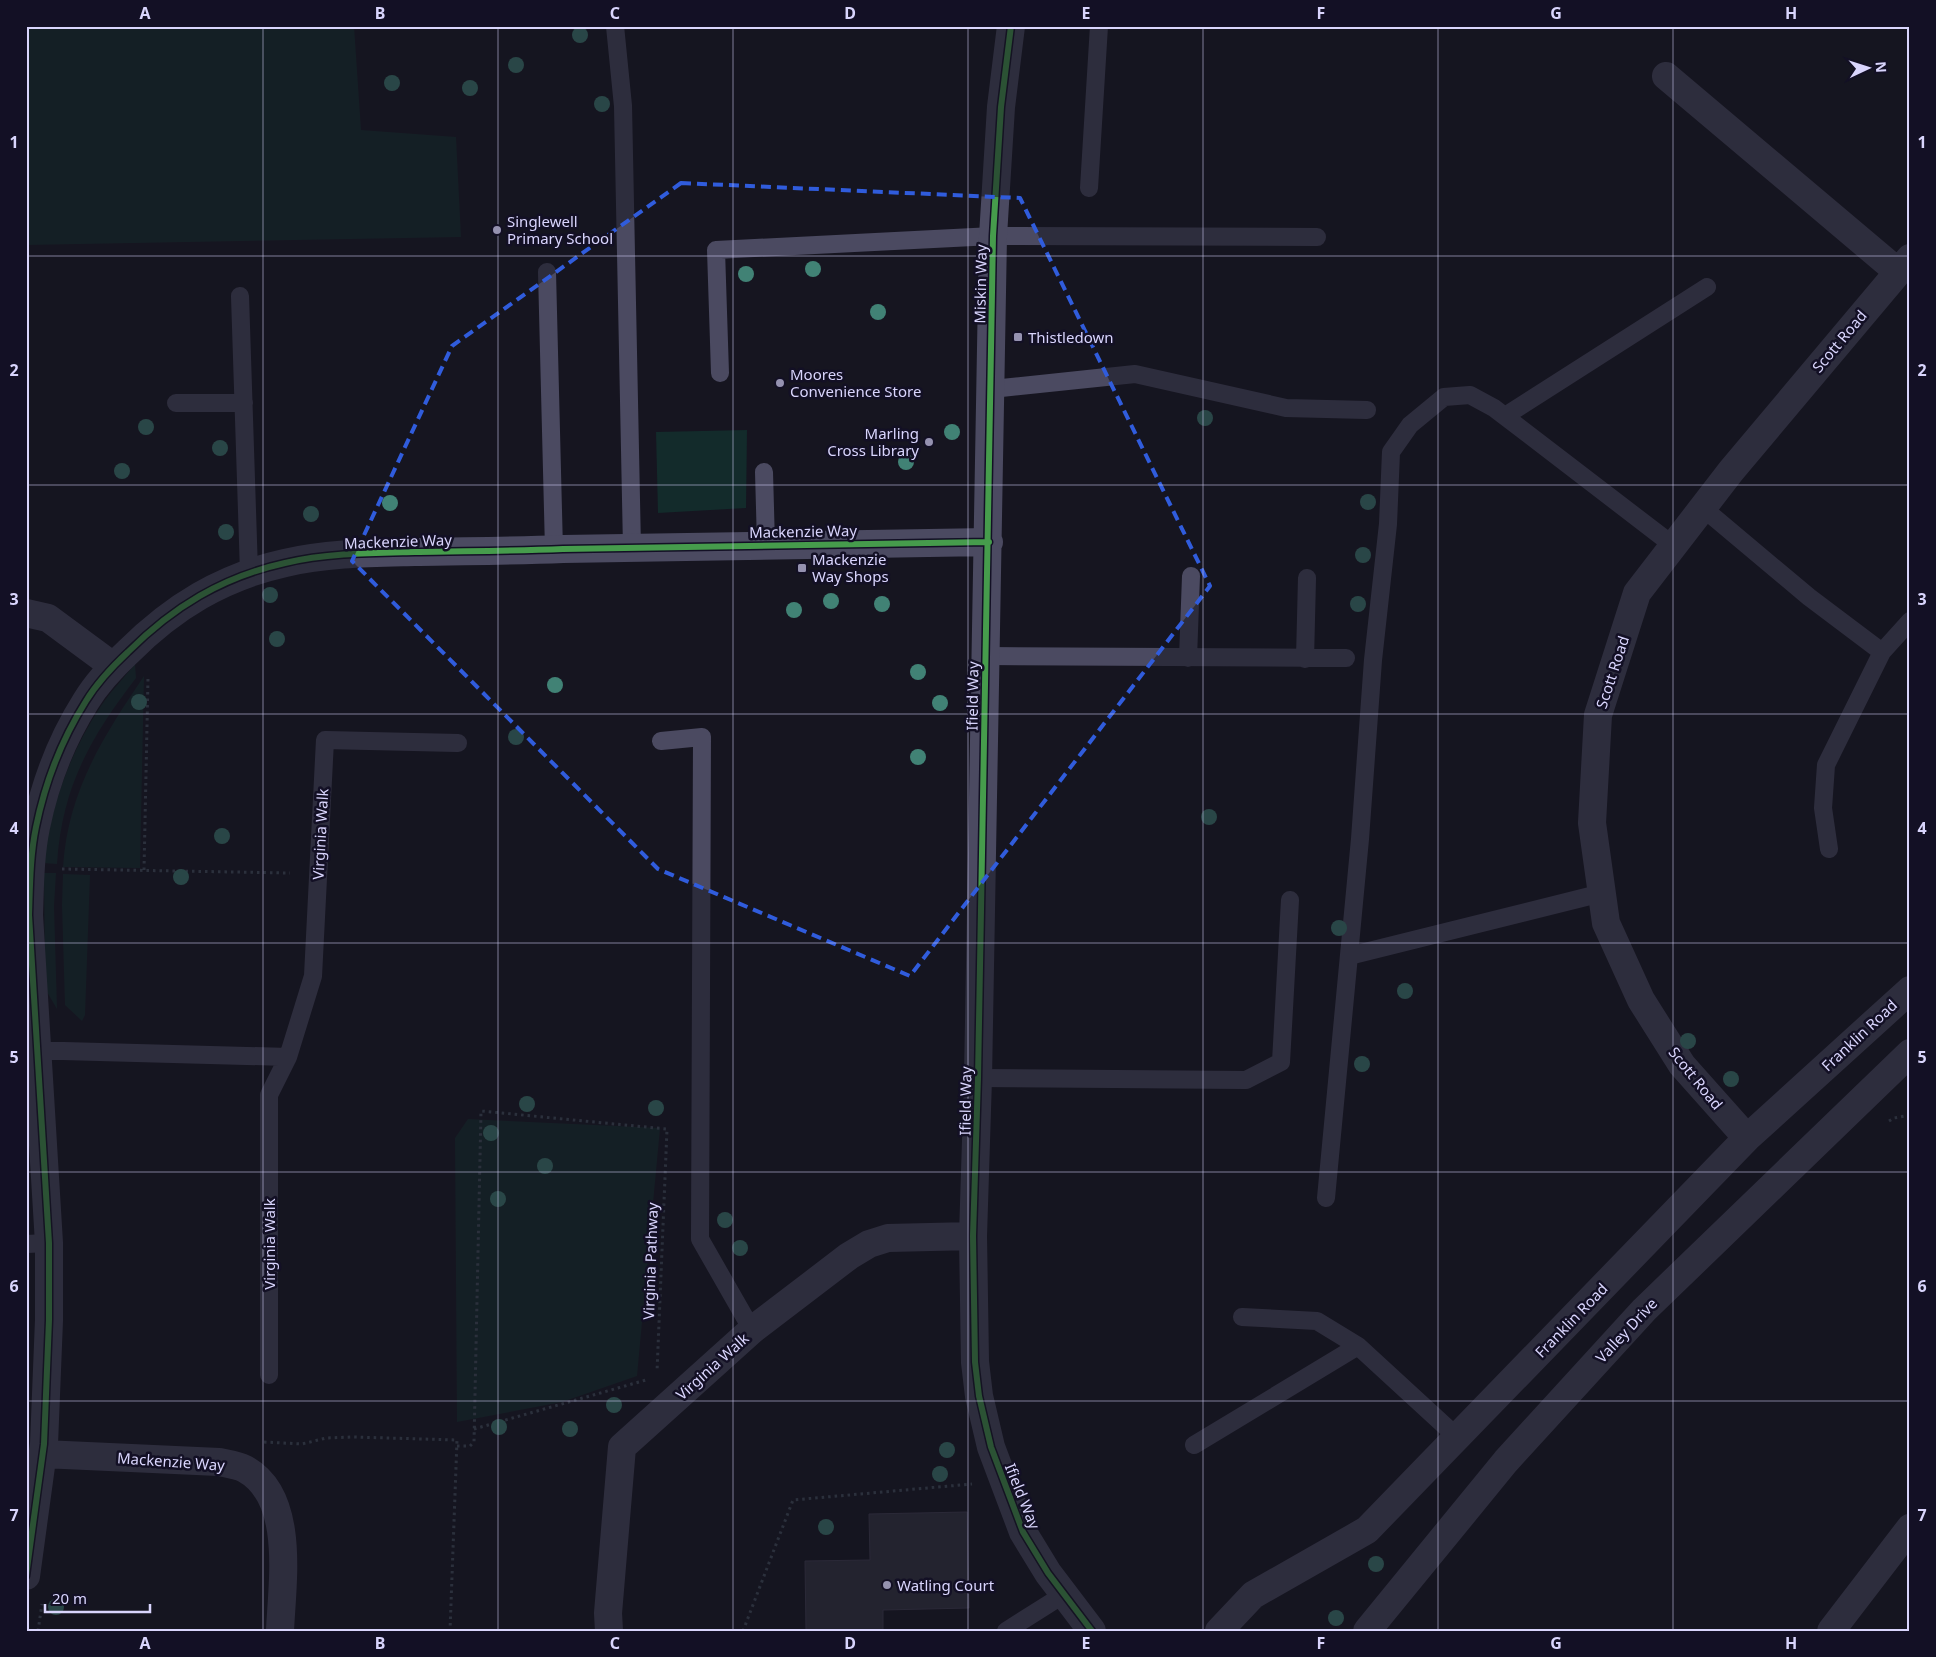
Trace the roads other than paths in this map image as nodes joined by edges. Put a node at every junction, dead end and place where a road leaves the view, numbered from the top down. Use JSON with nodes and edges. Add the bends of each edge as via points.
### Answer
{"nodes":[{"id":1,"x":615,"y":26,"type":"edge"},
{"id":2,"x":1011,"y":26,"type":"edge"},
{"id":3,"x":1100,"y":26,"type":"edge"},
{"id":4,"x":1666,"y":76,"type":"dead end"},
{"id":5,"x":1089,"y":188,"type":"dead end"},
{"id":6,"x":994,"y":236,"type":"junction"},
{"id":7,"x":1318,"y":237,"type":"dead end"},
{"id":8,"x":1903,"y":265,"type":"edge"},
{"id":9,"x":547,"y":272,"type":"dead end"},
{"id":10,"x":1707,"y":287,"type":"dead end"},
{"id":11,"x":240,"y":296,"type":"dead end"},
{"id":12,"x":720,"y":373,"type":"dead end"},
{"id":13,"x":992,"y":388,"type":"junction"},
{"id":14,"x":176,"y":403,"type":"dead end"},
{"id":15,"x":244,"y":403,"type":"junction"},
{"id":16,"x":1367,"y":410,"type":"dead end"},
{"id":17,"x":1505,"y":416,"type":"junction"},
{"id":18,"x":764,"y":472,"type":"dead end"},
{"id":19,"x":1703,"y":508,"type":"junction"},
{"id":20,"x":989,"y":542,"type":"junction"},
{"id":21,"x":766,"y":544,"type":"junction"},
{"id":22,"x":1674,"y":546,"type":"junction"},
{"id":23,"x":632,"y":548,"type":"junction"},
{"id":24,"x":554,"y":550,"type":"junction"},
{"id":25,"x":249,"y":572,"type":"junction"},
{"id":26,"x":1191,"y":576,"type":"dead end"},
{"id":27,"x":1307,"y":578,"type":"dead end"},
{"id":28,"x":26,"y":613,"type":"edge"},
{"id":29,"x":1910,"y":621,"type":"edge"},
{"id":30,"x":1882,"y":652,"type":"junction"},
{"id":31,"x":986,"y":656,"type":"junction"},
{"id":32,"x":1188,"y":658,"type":"junction"},
{"id":33,"x":1346,"y":658,"type":"dead end"},
{"id":34,"x":1305,"y":659,"type":"junction"},
{"id":35,"x":113,"y":666,"type":"junction"},
{"id":36,"x":661,"y":741,"type":"dead end"},
{"id":37,"x":458,"y":743,"type":"dead end"},
{"id":38,"x":1829,"y":849,"type":"dead end"},
{"id":39,"x":1602,"y":893,"type":"junction"},
{"id":40,"x":1290,"y":900,"type":"dead end"},
{"id":41,"x":1349,"y":956,"type":"junction"},
{"id":42,"x":1910,"y":990,"type":"edge"},
{"id":43,"x":36,"y":1051,"type":"junction"},
{"id":44,"x":1910,"y":1053,"type":"edge"},
{"id":45,"x":288,"y":1057,"type":"junction"},
{"id":46,"x":978,"y":1078,"type":"junction"},
{"id":47,"x":1747,"y":1138,"type":"junction"},
{"id":48,"x":1326,"y":1198,"type":"dead end"},
{"id":49,"x":974,"y":1236,"type":"junction"},
{"id":50,"x":37,"y":1243,"type":"edge"},
{"id":51,"x":1242,"y":1317,"type":"dead end"},
{"id":52,"x":752,"y":1330,"type":"junction"},
{"id":53,"x":1358,"y":1346,"type":"junction"},
{"id":54,"x":269,"y":1375,"type":"dead end"},
{"id":55,"x":1457,"y":1437,"type":"junction"},
{"id":56,"x":1194,"y":1445,"type":"dead end"},
{"id":57,"x":43,"y":1454,"type":"junction"},
{"id":58,"x":1910,"y":1528,"type":"edge"},
{"id":59,"x":26,"y":1576,"type":"edge"},
{"id":60,"x":1063,"y":1595,"type":"junction"},
{"id":61,"x":280,"y":1631,"type":"edge"},
{"id":62,"x":609,"y":1631,"type":"edge"},
{"id":63,"x":1006,"y":1631,"type":"edge"},
{"id":64,"x":1092,"y":1631,"type":"edge"},
{"id":65,"x":1219,"y":1631,"type":"edge"},
{"id":66,"x":1367,"y":1631,"type":"edge"},
{"id":67,"x":1831,"y":1631,"type":"edge"}],
"edges":[{"from":1,"to":23,"type":"lane","via":[[623,106]]},
{"from":2,"to":6,"type":"street","name":"Miskin Way"},
{"from":3,"to":5,"type":"lane"},
{"from":4,"to":8,"type":"street"},
{"from":6,"to":7,"type":"lane"},
{"from":6,"to":12,"type":"lane","via":[[716,250]]},
{"from":6,"to":13,"type":"street","name":"Miskin Way"},
{"from":8,"to":19,"type":"street","name":"Scott Road"},
{"from":9,"to":24,"type":"lane"},
{"from":10,"to":17,"type":"lane"},
{"from":11,"to":15,"type":"lane"},
{"from":13,"to":16,"type":"lane","via":[[1135,374],[1286,408]]},
{"from":13,"to":20,"type":"street","name":"Miskin Way"},
{"from":14,"to":15,"type":"lane"},
{"from":15,"to":25,"type":"lane"},
{"from":17,"to":22,"type":"lane"},
{"from":17,"to":41,"type":"lane","via":[[1470,395],[1444,397],[1410,425],[1391,452],[1388,524],[1373,660]]},
{"from":18,"to":21,"type":"lane"},
{"from":19,"to":22,"type":"street","name":"Scott Road"},
{"from":19,"to":30,"type":"lane","via":[[1809,597]]},
{"from":20,"to":21,"type":"street","name":"Mackenzie Way"},
{"from":20,"to":31,"type":"street","name":"Ifield Way"},
{"from":21,"to":23,"type":"street","name":"Mackenzie Way"},
{"from":22,"to":39,"type":"street","name":"Scott Road","via":[[1638,593],[1598,714],[1592,823]]},
{"from":23,"to":24,"type":"street","name":"Mackenzie Way"},
{"from":24,"to":25,"type":"street","name":"Mackenzie Way","via":[[359,554],[309,558]]},
{"from":25,"to":35,"type":"street","name":"Mackenzie Way","via":[[184,604],[149,630]]},
{"from":26,"to":32,"type":"lane"},
{"from":27,"to":34,"type":"lane"},
{"from":28,"to":35,"type":"street","via":[[48,618]]},
{"from":29,"to":30,"type":"lane"},
{"from":30,"to":38,"type":"lane","via":[[1826,766],[1823,808]]},
{"from":31,"to":32,"type":"lane"},
{"from":31,"to":46,"type":"street","name":"Ifield Way"},
{"from":32,"to":34,"type":"lane"},
{"from":33,"to":34,"type":"lane"},
{"from":35,"to":43,"type":"street","name":"Mackenzie Way","via":[[86,700],[64,740],[35,828],[29,915]]},
{"from":36,"to":52,"type":"lane","via":[[702,737],[700,1239]]},
{"from":37,"to":45,"type":"lane","name":"Virginia Walk","via":[[325,740],[313,976]]},
{"from":39,"to":41,"type":"lane"},
{"from":39,"to":47,"type":"street","name":"Scott Road","via":[[1606,923],[1641,1000],[1682,1065]]},
{"from":40,"to":46,"type":"lane","via":[[1280,1062],[1246,1080]]},
{"from":41,"to":48,"type":"lane"},
{"from":42,"to":47,"type":"street","name":"Franklin Road"},
{"from":43,"to":45,"type":"lane"},
{"from":43,"to":50,"type":"street","name":"Mackenzie Way"},
{"from":44,"to":66,"type":"street","name":"Valley Drive","via":[[1644,1310],[1506,1461]]},
{"from":45,"to":54,"type":"lane","name":"Virginia Walk","via":[[269,1095]]},
{"from":46,"to":49,"type":"street","name":"Ifield Way"},
{"from":47,"to":55,"type":"street","name":"Franklin Road"},
{"from":49,"to":52,"type":"street","name":"Virginia Walk","via":[[888,1238],[869,1244]]},
{"from":49,"to":60,"type":"street","name":"Ifield Way","via":[[976,1377],[990,1447],[1023,1532]]},
{"from":50,"to":57,"type":"street","name":"Mackenzie Way","via":[[49,1343]]},
{"from":51,"to":53,"type":"lane","via":[[1317,1321]]},
{"from":52,"to":62,"type":"street","name":"Virginia Walk","via":[[622,1447]]},
{"from":53,"to":55,"type":"lane"},
{"from":53,"to":56,"type":"lane"},
{"from":55,"to":65,"type":"street","name":"Franklin Road","via":[[1367,1530],[1253,1595]]},
{"from":57,"to":59,"type":"street","name":"Mackenzie Way"},
{"from":57,"to":61,"type":"street","name":"Mackenzie Way","via":[[219,1462],[252,1474],[267,1489],[280,1518]]},
{"from":58,"to":67,"type":"street"},
{"from":60,"to":63,"type":"lane"},
{"from":60,"to":64,"type":"street","name":"Ifield Way"}]}
